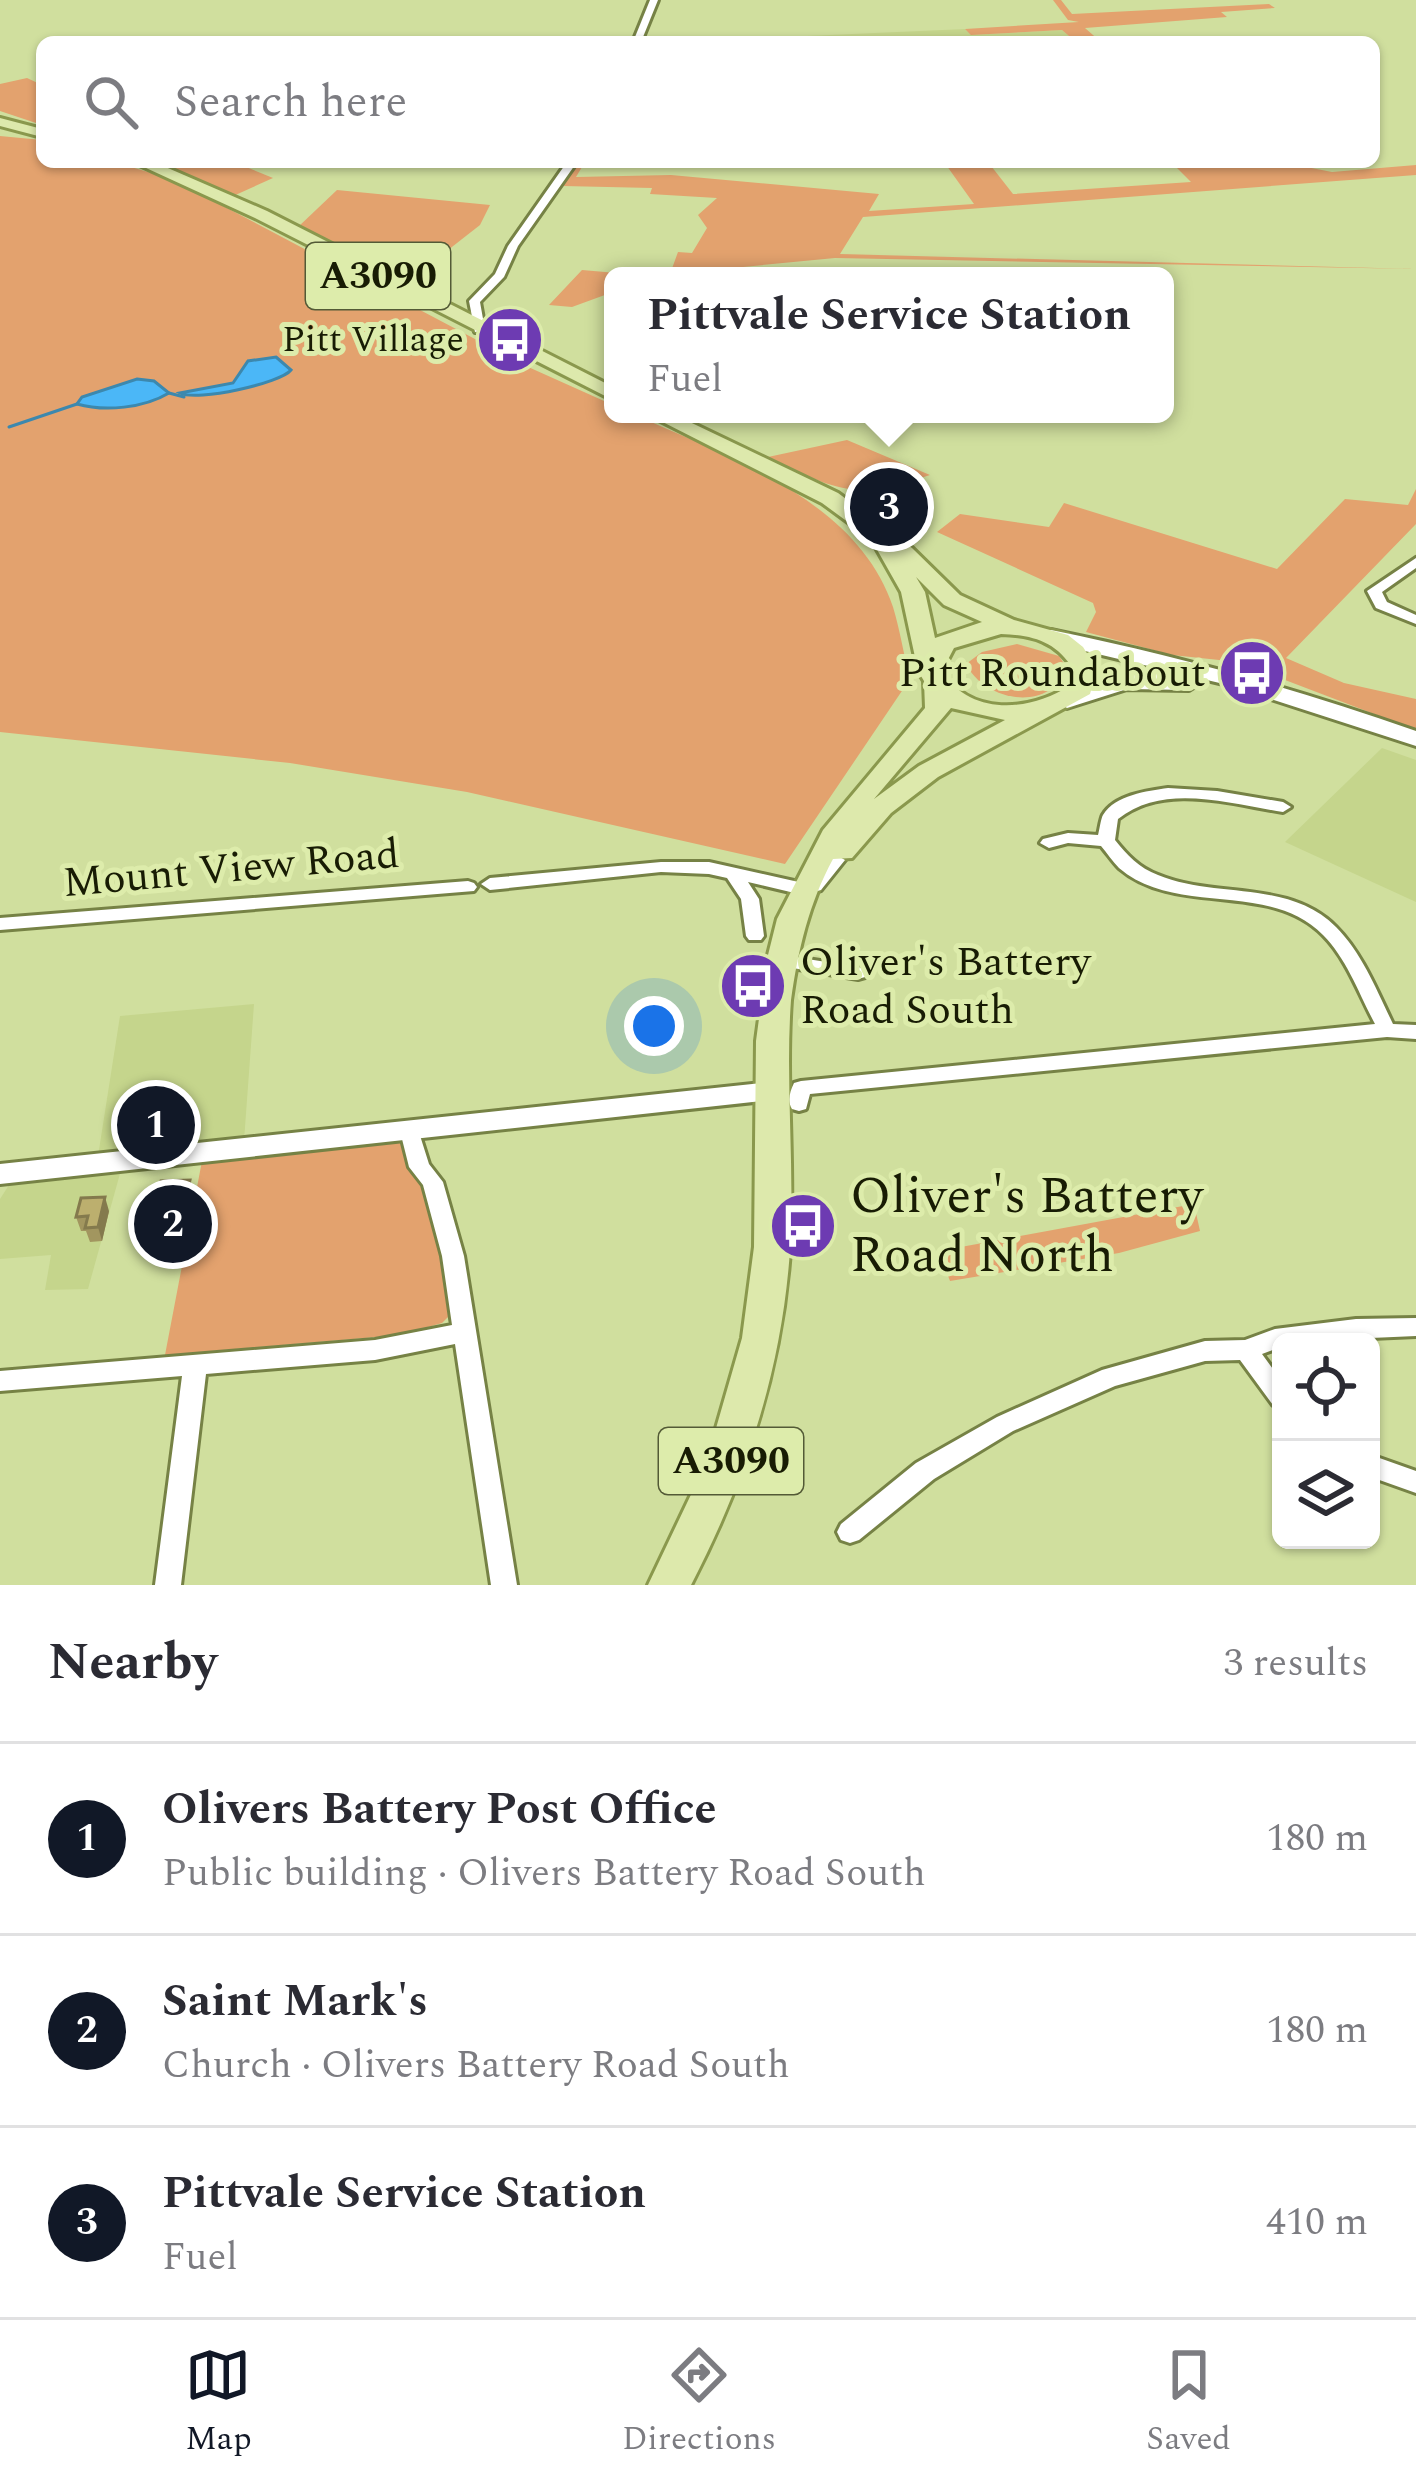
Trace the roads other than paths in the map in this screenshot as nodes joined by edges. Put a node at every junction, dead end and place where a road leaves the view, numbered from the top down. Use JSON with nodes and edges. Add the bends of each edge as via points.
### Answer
{"nodes":[{"id":1,"x":654,"y":0,"type":"edge"},
{"id":2,"x":639,"y":36,"type":"edge"},
{"id":3,"x":0,"y":122,"type":"edge"},
{"id":4,"x":36,"y":131,"type":"edge"},
{"id":5,"x":155,"y":168,"type":"edge"},
{"id":6,"x":568,"y":168,"type":"edge"},
{"id":7,"x":474,"y":301,"type":"junction"},
{"id":8,"x":443,"y":311,"type":"junction"},
{"id":9,"x":479,"y":330,"type":"junction"},
{"id":10,"x":604,"y":390,"type":"edge"},
{"id":11,"x":676,"y":423,"type":"edge"},
{"id":12,"x":882,"y":540,"type":"junction"},
{"id":13,"x":1416,"y":562,"type":"edge"},
{"id":14,"x":1416,"y":620,"type":"edge"},
{"id":15,"x":1011,"y":626,"type":"junction"},
{"id":16,"x":1052,"y":636,"type":"junction"},
{"id":17,"x":933,"y":677,"type":"junction"},
{"id":18,"x":1061,"y":705,"type":"junction"},
{"id":19,"x":1384,"y":728,"type":"junction"},
{"id":20,"x":1416,"y":739,"type":"edge"},
{"id":21,"x":1282,"y":807,"type":"dead end"},
{"id":22,"x":1106,"y":841,"type":"junction"},
{"id":23,"x":1049,"y":843,"type":"dead end"},
{"id":24,"x":836,"y":860,"type":"junction"},
{"id":25,"x":732,"y":872,"type":"junction"},
{"id":26,"x":490,"y":884,"type":"dead end"},
{"id":27,"x":468,"y":887,"type":"dead end"},
{"id":28,"x":803,"y":889,"type":"junction"},
{"id":29,"x":0,"y":924,"type":"edge"},
{"id":30,"x":754,"y":936,"type":"dead end"},
{"id":31,"x":786,"y":962,"type":"junction"},
{"id":32,"x":858,"y":973,"type":"dead end"},
{"id":33,"x":1387,"y":1030,"type":"junction"},
{"id":34,"x":1416,"y":1032,"type":"edge"},
{"id":35,"x":786,"y":1098,"type":"junction"},
{"id":36,"x":410,"y":1131,"type":"junction"},
{"id":37,"x":1,"y":1175,"type":"edge"},
{"id":38,"x":1416,"y":1328,"type":"edge"},
{"id":39,"x":466,"y":1332,"type":"junction"},
{"id":40,"x":1246,"y":1350,"type":"junction"},
{"id":41,"x":195,"y":1366,"type":"junction"},
{"id":42,"x":0,"y":1382,"type":"edge"},
{"id":43,"x":1272,"y":1386,"type":"edge"},
{"id":44,"x":1380,"y":1469,"type":"edge"},
{"id":45,"x":1416,"y":1481,"type":"edge"},
{"id":46,"x":850,"y":1532,"type":"dead end"},
{"id":47,"x":168,"y":1585,"type":"edge"},
{"id":48,"x":504,"y":1585,"type":"edge"},
{"id":49,"x":669,"y":1585,"type":"edge"}],
"edges":[{"from":1,"to":2,"type":"street"},
{"from":3,"to":4,"type":"main road"},
{"from":5,"to":8,"type":"main road","number":"A3090"},
{"from":6,"to":7,"type":"street","via":[[500,275]]},
{"from":7,"to":8,"type":"street"},
{"from":7,"to":9,"type":"street"},
{"from":8,"to":9,"type":"main road","number":"A3090"},
{"from":9,"to":10,"type":"main road","number":"A3090"},
{"from":11,"to":12,"type":"main road","via":[[807,484]]},
{"from":12,"to":15,"type":"main road","via":[[961,606]]},
{"from":12,"to":17,"type":"main road","via":[[913,592]]},
{"from":13,"to":14,"type":"street","via":[[1374,591],[1381,605]]},
{"from":15,"to":16,"type":"main road"},
{"from":15,"to":17,"type":"main road","via":[[944,643]]},
{"from":16,"to":18,"type":"main road","via":[[1085,669],[1081,689]]},
{"from":16,"to":19,"type":"main road","via":[[1200,670]]},
{"from":17,"to":18,"type":"main road","via":[[952,699],[992,711]]},
{"from":17,"to":28,"type":"main road","number":"A3090","via":[[932,718],[834,833]]},
{"from":18,"to":19,"type":"main road","via":[[1125,680],[1163,678]]},
{"from":18,"to":24,"type":"main road","number":"A3090","via":[[925,773]]},
{"from":19,"to":20,"type":"main road"},
{"from":21,"to":22,"type":"street","via":[[1183,795],[1139,799],[1110,817]]},
{"from":22,"to":23,"type":"street"},
{"from":22,"to":33,"type":"street","via":[[1155,881],[1275,901],[1320,922]]},
{"from":24,"to":28,"type":"street"},
{"from":24,"to":31,"type":"main road","number":"A3090"},
{"from":25,"to":26,"type":"street","via":[[632,868]]},
{"from":25,"to":28,"type":"street"},
{"from":25,"to":30,"type":"street","via":[[750,899]]},
{"from":27,"to":29,"type":"street","name":"Mount View Road"},
{"from":28,"to":31,"type":"main road","number":"A3090"},
{"from":31,"to":32,"type":"street"},
{"from":31,"to":35,"type":"main road","number":"A3090","via":[[777,997]]},
{"from":33,"to":34,"type":"street"},
{"from":33,"to":35,"type":"street","via":[[801,1088]]},
{"from":35,"to":36,"type":"street"},
{"from":35,"to":49,"type":"main road","number":"A3090","via":[[755,1369],[729,1465]]},
{"from":36,"to":37,"type":"street"},
{"from":36,"to":39,"type":"street","via":[[418,1167],[438,1198]]},
{"from":38,"to":40,"type":"street","via":[[1275,1338]]},
{"from":39,"to":41,"type":"street","via":[[374,1350]]},
{"from":39,"to":48,"type":"street"},
{"from":40,"to":43,"type":"street"},
{"from":40,"to":46,"type":"street","via":[[1204,1351],[1054,1398],[925,1471]]},
{"from":41,"to":42,"type":"street"},
{"from":41,"to":47,"type":"street"},
{"from":44,"to":45,"type":"street"}]}
